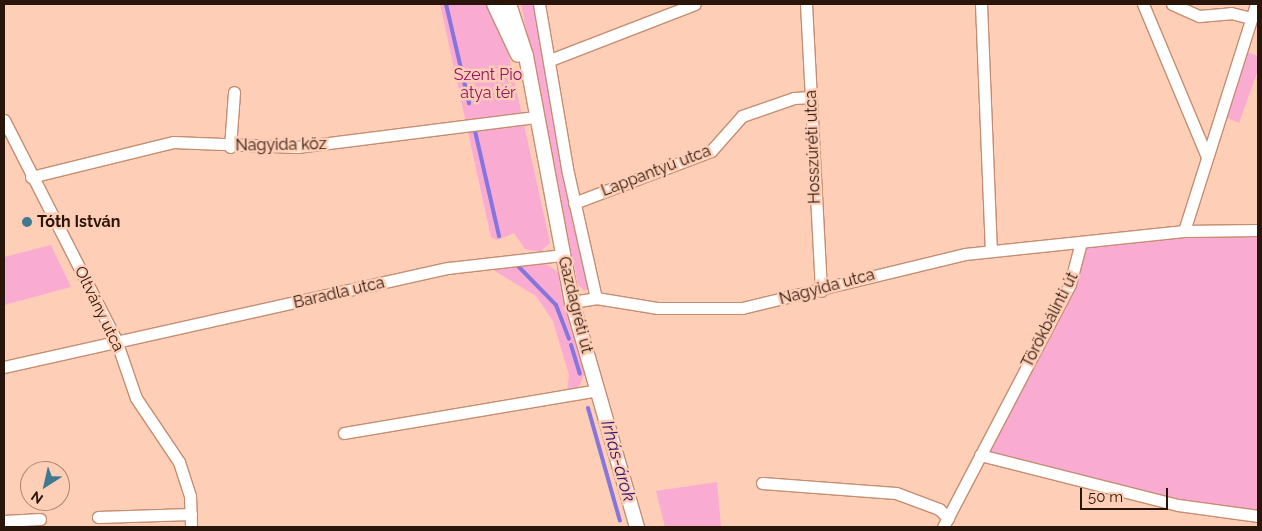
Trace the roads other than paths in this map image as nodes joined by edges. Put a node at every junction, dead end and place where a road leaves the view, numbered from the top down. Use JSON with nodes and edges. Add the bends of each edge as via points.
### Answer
{"nodes":[{"id":1,"x":494,"y":4,"type":"edge"},
{"id":2,"x":509,"y":4,"type":"edge"},
{"id":3,"x":539,"y":4,"type":"edge"},
{"id":4,"x":695,"y":4,"type":"edge"},
{"id":5,"x":806,"y":4,"type":"edge"},
{"id":6,"x":981,"y":4,"type":"edge"},
{"id":7,"x":1143,"y":4,"type":"edge"},
{"id":8,"x":1172,"y":4,"type":"edge"},
{"id":9,"x":1256,"y":4,"type":"edge"},
{"id":10,"x":1251,"y":18,"type":"junction"},
{"id":11,"x":550,"y":60,"type":"junction"},
{"id":12,"x":528,"y":80,"type":"junction"},
{"id":13,"x":234,"y":92,"type":"dead end"},
{"id":14,"x":811,"y":97,"type":"junction"},
{"id":15,"x":535,"y":117,"type":"junction"},
{"id":16,"x":4,"y":120,"type":"edge"},
{"id":17,"x":230,"y":146,"type":"junction"},
{"id":18,"x":1207,"y":157,"type":"junction"},
{"id":19,"x":31,"y":177,"type":"junction"},
{"id":20,"x":574,"y":203,"type":"junction"},
{"id":21,"x":1258,"y":230,"type":"edge"},
{"id":22,"x":1184,"y":231,"type":"junction"},
{"id":23,"x":1081,"y":242,"type":"junction"},
{"id":24,"x":991,"y":251,"type":"junction"},
{"id":25,"x":562,"y":255,"type":"junction"},
{"id":26,"x":821,"y":291,"type":"junction"},
{"id":27,"x":596,"y":298,"type":"junction"},
{"id":28,"x":572,"y":302,"type":"junction"},
{"id":29,"x":116,"y":340,"type":"junction"},
{"id":30,"x":4,"y":367,"type":"edge"},
{"id":31,"x":597,"y":390,"type":"junction"},
{"id":32,"x":344,"y":433,"type":"dead end"},
{"id":33,"x":980,"y":455,"type":"junction"},
{"id":34,"x":762,"y":484,"type":"dead end"},
{"id":35,"x":191,"y":514,"type":"junction"},
{"id":36,"x":1258,"y":516,"type":"edge"},
{"id":37,"x":98,"y":517,"type":"dead end"},
{"id":38,"x":40,"y":519,"type":"dead end"},
{"id":39,"x":4,"y":521,"type":"edge"},
{"id":40,"x":946,"y":522,"type":"edge"},
{"id":41,"x":191,"y":527,"type":"edge"},
{"id":42,"x":637,"y":527,"type":"edge"}],
"edges":[{"from":1,"to":12,"type":"street","name":"Gazdagréti út"},
{"from":2,"to":12,"type":"street","name":"Gazdagréti út","via":[[522,36]]},
{"from":3,"to":11,"type":"street","name":"Gazdagréti út"},
{"from":4,"to":11,"type":"street"},
{"from":5,"to":14,"type":"street","name":"Hosszúréti utca"},
{"from":6,"to":24,"type":"street"},
{"from":7,"to":18,"type":"street"},
{"from":8,"to":10,"type":"street","via":[[1199,16],[1231,13]]},
{"from":9,"to":10,"type":"street"},
{"from":10,"to":18,"type":"street"},
{"from":11,"to":20,"type":"street","name":"Gazdagréti út"},
{"from":12,"to":15,"type":"street","name":"Gazdagréti út"},
{"from":13,"to":17,"type":"street"},
{"from":14,"to":20,"type":"street","name":"Lappantyú utca","via":[[794,98],[742,116],[711,151]]},
{"from":14,"to":26,"type":"street","name":"Hosszúréti utca"},
{"from":15,"to":17,"type":"street","name":"Nagyida köz","via":[[356,142]]},
{"from":15,"to":25,"type":"street","name":"Gazdagréti út"},
{"from":16,"to":19,"type":"street","name":"Oltvány utca"},
{"from":17,"to":19,"type":"street","name":"Nagyida köz","via":[[203,140],[173,142]]},
{"from":18,"to":22,"type":"street"},
{"from":19,"to":29,"type":"street","name":"Oltvány utca"},
{"from":20,"to":27,"type":"street","name":"Gazdagréti út"},
{"from":21,"to":22,"type":"street"},
{"from":22,"to":23,"type":"street"},
{"from":23,"to":24,"type":"street","name":"Nagyida utca"},
{"from":23,"to":33,"type":"street","name":"Törökbálinti út","via":[[1070,284]]},
{"from":24,"to":26,"type":"street","name":"Nagyida utca","via":[[926,261]]},
{"from":25,"to":28,"type":"street","name":"Gazdagréti út"},
{"from":25,"to":29,"type":"street","name":"Baradla utca","via":[[448,268]]},
{"from":26,"to":27,"type":"street","name":"Nagyida utca","via":[[716,310],[658,308]]},
{"from":27,"to":28,"type":"street","name":"Nagyida utca"},
{"from":28,"to":31,"type":"street","name":"Gazdagréti út"},
{"from":29,"to":30,"type":"street","name":"Baradla utca"},
{"from":29,"to":35,"type":"street","name":"Oltvány utca","via":[[136,398],[179,462]]},
{"from":31,"to":32,"type":"street"},
{"from":31,"to":42,"type":"street","name":"Gazdagréti út"},
{"from":33,"to":36,"type":"street","via":[[1178,505]]},
{"from":33,"to":40,"type":"street","name":"Törökbálinti út"},
{"from":34,"to":40,"type":"street","via":[[896,493],[934,507]]},
{"from":35,"to":37,"type":"street"},
{"from":35,"to":41,"type":"street","name":"Oltvány utca"},
{"from":38,"to":39,"type":"street"}]}
